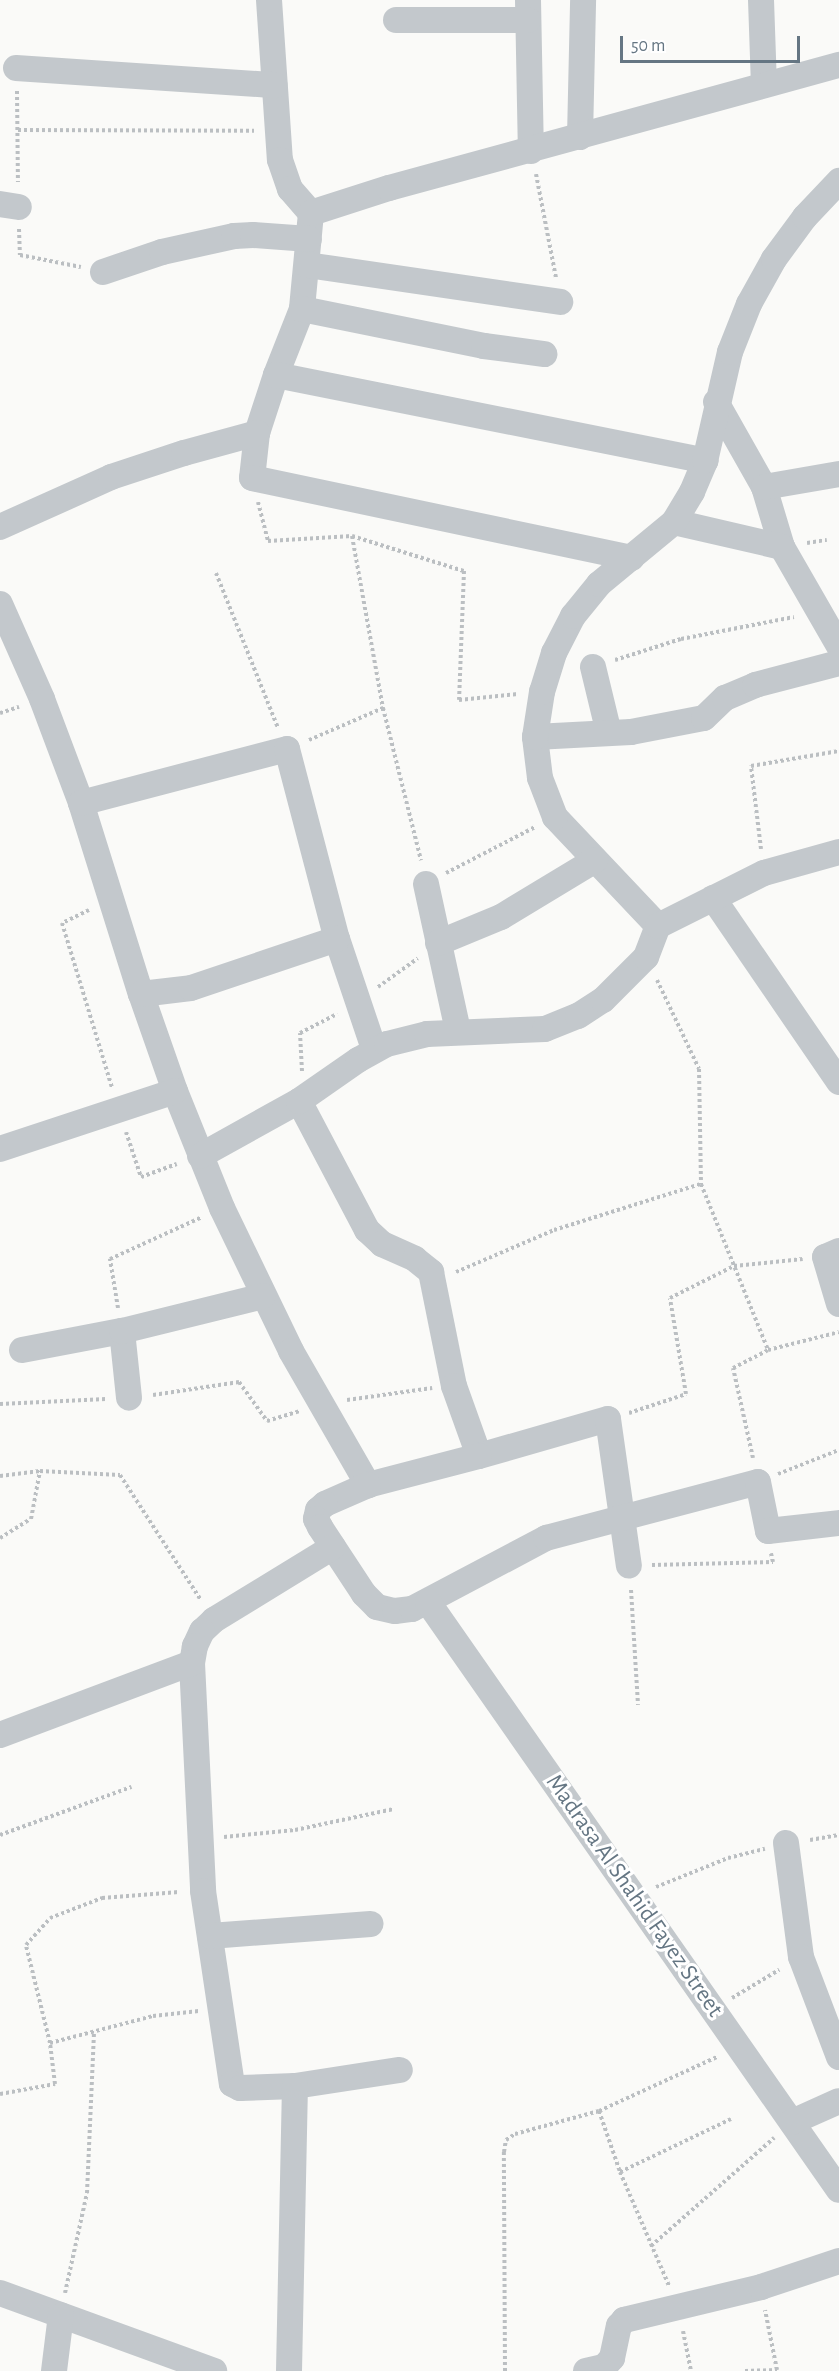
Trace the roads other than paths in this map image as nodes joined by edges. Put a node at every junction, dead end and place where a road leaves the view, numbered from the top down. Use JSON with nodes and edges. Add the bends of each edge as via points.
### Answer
{"nodes":[{"id":1,"x":269,"y":0,"type":"edge"},
{"id":2,"x":583,"y":0,"type":"edge"},
{"id":3,"x":761,"y":0,"type":"edge"},
{"id":4,"x":528,"y":10,"type":"edge"},
{"id":5,"x":396,"y":20,"type":"dead end"},
{"id":6,"x":839,"y":65,"type":"edge"},
{"id":7,"x":16,"y":68,"type":"road end"},
{"id":8,"x":274,"y":85,"type":"junction"},
{"id":9,"x":764,"y":86,"type":"junction"},
{"id":10,"x":580,"y":137,"type":"junction"},
{"id":11,"x":531,"y":151,"type":"junction"},
{"id":12,"x":839,"y":181,"type":"edge"},
{"id":13,"x":311,"y":213,"type":"junction"},
{"id":14,"x":308,"y":252,"type":"junction"},
{"id":15,"x":103,"y":272,"type":"road end"},
{"id":16,"x":560,"y":302,"type":"road end"},
{"id":17,"x":302,"y":309,"type":"junction"},
{"id":18,"x":544,"y":354,"type":"dead end"},
{"id":19,"x":276,"y":375,"type":"junction"},
{"id":20,"x":717,"y":402,"type":"junction"},
{"id":21,"x":257,"y":433,"type":"junction"},
{"id":22,"x":705,"y":461,"type":"junction"},
{"id":23,"x":839,"y":474,"type":"edge"},
{"id":24,"x":764,"y":487,"type":"junction"},
{"id":25,"x":674,"y":522,"type":"junction"},
{"id":26,"x":0,"y":527,"type":"edge"},
{"id":27,"x":782,"y":548,"type":"junction"},
{"id":28,"x":632,"y":558,"type":"junction"},
{"id":29,"x":0,"y":604,"type":"edge"},
{"id":30,"x":839,"y":646,"type":"edge"},
{"id":31,"x":839,"y":663,"type":"edge"},
{"id":32,"x":593,"y":667,"type":"road end"},
{"id":33,"x":609,"y":733,"type":"junction"},
{"id":34,"x":535,"y":736,"type":"junction"},
{"id":35,"x":81,"y":803,"type":"junction"},
{"id":36,"x":839,"y":852,"type":"edge"},
{"id":37,"x":595,"y":860,"type":"junction"},
{"id":38,"x":426,"y":884,"type":"road end"},
{"id":39,"x":713,"y":898,"type":"junction"},
{"id":40,"x":658,"y":926,"type":"junction"},
{"id":41,"x":337,"y":939,"type":"junction"},
{"id":42,"x":438,"y":944,"type":"junction"},
{"id":43,"x":141,"y":994,"type":"junction"},
{"id":44,"x":458,"y":1031,"type":"junction"},
{"id":45,"x":375,"y":1049,"type":"junction"},
{"id":46,"x":839,"y":1082,"type":"edge"},
{"id":47,"x":175,"y":1092,"type":"junction"},
{"id":48,"x":299,"y":1101,"type":"junction"},
{"id":49,"x":0,"y":1149,"type":"edge"},
{"id":50,"x":200,"y":1156,"type":"junction"},
{"id":51,"x":832,"y":1254,"type":"edge"},
{"id":52,"x":263,"y":1296,"type":"junction"},
{"id":53,"x":839,"y":1304,"type":"edge"},
{"id":54,"x":122,"y":1331,"type":"junction"},
{"id":55,"x":22,"y":1350,"type":"dead end"},
{"id":56,"x":129,"y":1398,"type":"road end"},
{"id":57,"x":479,"y":1456,"type":"junction"},
{"id":58,"x":368,"y":1485,"type":"junction"},
{"id":59,"x":623,"y":1518,"type":"junction"},
{"id":60,"x":839,"y":1523,"type":"edge"},
{"id":61,"x":333,"y":1547,"type":"junction"},
{"id":62,"x":629,"y":1566,"type":"road end"},
{"id":63,"x":428,"y":1602,"type":"junction"},
{"id":64,"x":192,"y":1663,"type":"junction"},
{"id":65,"x":0,"y":1735,"type":"edge"},
{"id":66,"x":786,"y":1843,"type":"road end"},
{"id":67,"x":370,"y":1924,"type":"dead end"},
{"id":68,"x":210,"y":1936,"type":"junction"},
{"id":69,"x":839,"y":2057,"type":"edge"},
{"id":70,"x":400,"y":2070,"type":"dead end"},
{"id":71,"x":295,"y":2086,"type":"junction"},
{"id":72,"x":839,"y":2101,"type":"edge"},
{"id":73,"x":792,"y":2122,"type":"junction"},
{"id":74,"x":839,"y":2190,"type":"edge"},
{"id":75,"x":839,"y":2261,"type":"edge"},
{"id":76,"x":0,"y":2293,"type":"edge"},
{"id":77,"x":61,"y":2315,"type":"junction"},
{"id":78,"x":598,"y":2370,"type":"edge"},
{"id":79,"x":54,"y":2371,"type":"edge"},
{"id":80,"x":214,"y":2371,"type":"edge"},
{"id":81,"x":289,"y":2371,"type":"edge"}],
"edges":[{"from":1,"to":8,"type":"street"},
{"from":2,"to":10,"type":"street"},
{"from":3,"to":9,"type":"street"},
{"from":4,"to":5,"type":"street"},
{"from":4,"to":11,"type":"street"},
{"from":6,"to":9,"type":"street"},
{"from":7,"to":8,"type":"street"},
{"from":8,"to":13,"type":"street","via":[[280,160],[290,189]]},
{"from":9,"to":10,"type":"street"},
{"from":10,"to":11,"type":"street"},
{"from":11,"to":13,"type":"street"},
{"from":12,"to":20,"type":"street","via":[[805,217],[774,259],[749,304],[730,352]]},
{"from":13,"to":14,"type":"street"},
{"from":14,"to":15,"type":"street","via":[[253,235],[234,236],[162,252]]},
{"from":14,"to":16,"type":"street"},
{"from":14,"to":17,"type":"street"},
{"from":17,"to":18,"type":"street","via":[[484,346]]},
{"from":17,"to":19,"type":"street"},
{"from":19,"to":21,"type":"street"},
{"from":19,"to":22,"type":"street"},
{"from":20,"to":22,"type":"street"},
{"from":20,"to":24,"type":"street"},
{"from":21,"to":26,"type":"street","via":[[111,477]]},
{"from":21,"to":28,"type":"street","via":[[252,478]]},
{"from":22,"to":25,"type":"street"},
{"from":23,"to":24,"type":"street"},
{"from":24,"to":27,"type":"street"},
{"from":25,"to":27,"type":"street"},
{"from":25,"to":28,"type":"street"},
{"from":27,"to":30,"type":"street"},
{"from":28,"to":34,"type":"street","via":[[599,584],[573,616],[554,653]]},
{"from":29,"to":35,"type":"street","via":[[42,699]]},
{"from":31,"to":33,"type":"street","via":[[755,685],[726,698],[708,717],[668,727]]},
{"from":32,"to":33,"type":"street"},
{"from":33,"to":34,"type":"street"},
{"from":34,"to":37,"type":"street","via":[[540,777],[555,816]]},
{"from":35,"to":41,"type":"street","via":[[287,749]]},
{"from":35,"to":43,"type":"street"},
{"from":36,"to":39,"type":"street","via":[[764,873]]},
{"from":37,"to":40,"type":"street"},
{"from":37,"to":42,"type":"street","via":[[501,917]]},
{"from":38,"to":42,"type":"street"},
{"from":39,"to":40,"type":"street"},
{"from":39,"to":46,"type":"street"},
{"from":40,"to":44,"type":"street","via":[[646,957],[603,1000],[578,1016],[545,1029]]},
{"from":41,"to":43,"type":"street","via":[[191,988]]},
{"from":41,"to":45,"type":"street"},
{"from":42,"to":44,"type":"street"},
{"from":43,"to":47,"type":"street"},
{"from":44,"to":45,"type":"street","via":[[427,1034]]},
{"from":45,"to":48,"type":"street"},
{"from":47,"to":49,"type":"street"},
{"from":47,"to":50,"type":"street"},
{"from":48,"to":50,"type":"street"},
{"from":48,"to":57,"type":"street","via":[[367,1230],[390,1249],[423,1265],[434,1281],[445,1351]]},
{"from":50,"to":52,"type":"street"},
{"from":51,"to":53,"type":"street"},
{"from":52,"to":54,"type":"street"},
{"from":52,"to":58,"type":"street","via":[[320,1405]]},
{"from":54,"to":55,"type":"street"},
{"from":54,"to":56,"type":"street"},
{"from":57,"to":58,"type":"street"},
{"from":57,"to":59,"type":"street","via":[[608,1419]]},
{"from":58,"to":61,"type":"street","via":[[318,1510],[316,1519]]},
{"from":59,"to":60,"type":"street","via":[[758,1482],[768,1531]]},
{"from":59,"to":62,"type":"street"},
{"from":59,"to":63,"type":"street","via":[[546,1538]]},
{"from":61,"to":63,"type":"street","via":[[377,1607],[395,1611]]},
{"from":61,"to":64,"type":"street","via":[[214,1620],[202,1631]]},
{"from":63,"to":73,"type":"street","name":"Madrasa Al Shahid Fayez Street"},
{"from":64,"to":65,"type":"street"},
{"from":64,"to":68,"type":"street","via":[[203,1891]]},
{"from":66,"to":69,"type":"street","via":[[801,1957]]},
{"from":67,"to":68,"type":"street"},
{"from":68,"to":71,"type":"street","via":[[232,2084],[240,2088]]},
{"from":70,"to":71,"type":"street"},
{"from":71,"to":81,"type":"street"},
{"from":72,"to":73,"type":"street"},
{"from":73,"to":74,"type":"street","name":"Madrasa Al Shahid Fayez Street"},
{"from":75,"to":78,"type":"street","via":[[761,2287],[624,2320],[619,2325],[612,2358]]},
{"from":76,"to":77,"type":"street"},
{"from":77,"to":79,"type":"street"},
{"from":77,"to":80,"type":"street"}]}
